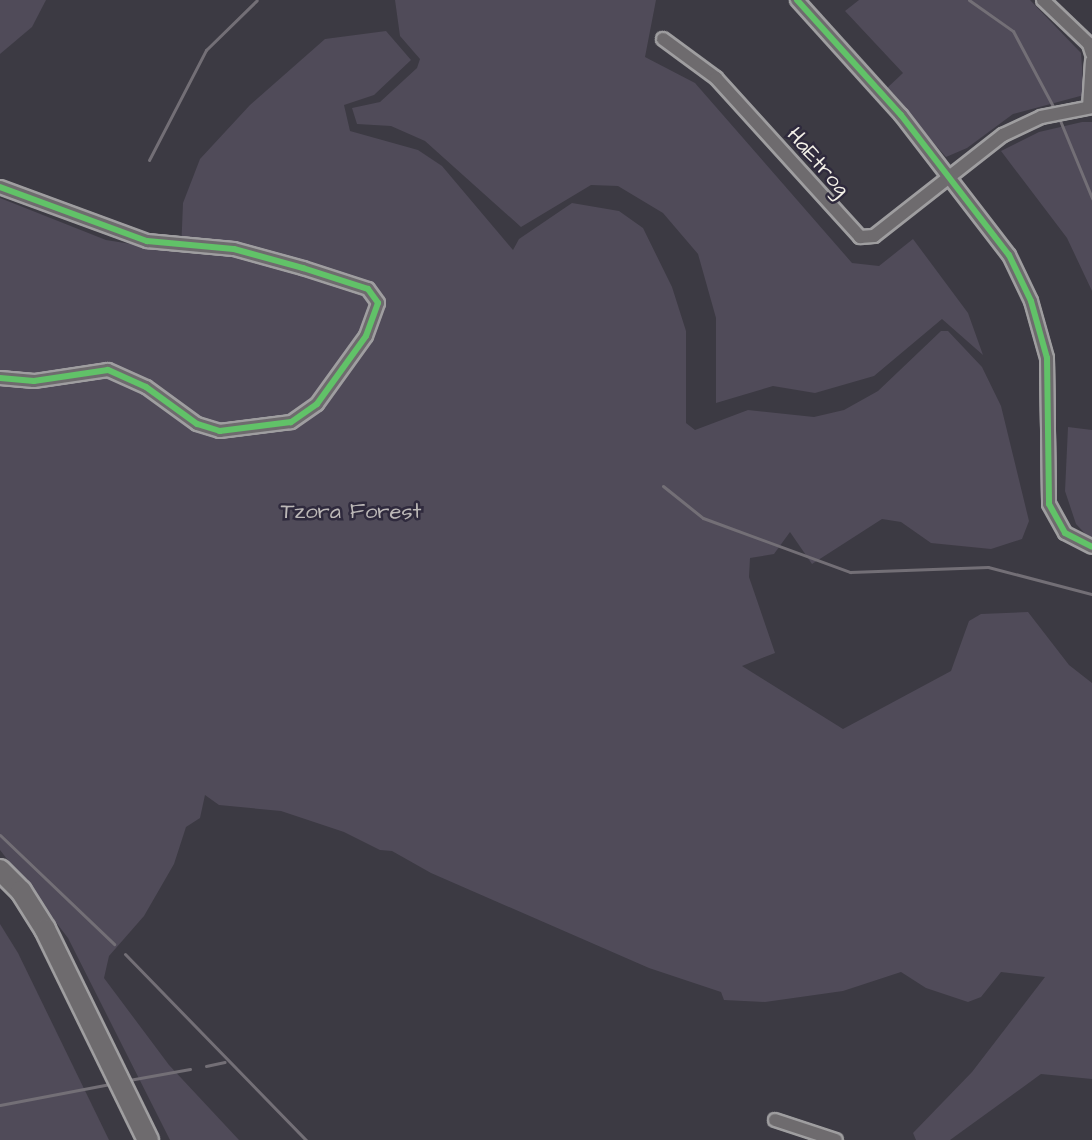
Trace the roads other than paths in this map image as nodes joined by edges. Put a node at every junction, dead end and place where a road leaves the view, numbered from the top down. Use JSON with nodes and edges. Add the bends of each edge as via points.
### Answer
{"nodes":[{"id":1,"x":797,"y":0,"type":"edge"},
{"id":2,"x":1043,"y":0,"type":"edge"},
{"id":3,"x":663,"y":39,"type":"dead end"},
{"id":4,"x":1092,"y":54,"type":"edge"},
{"id":5,"x":1092,"y":61,"type":"edge"},
{"id":6,"x":1091,"y":107,"type":"edge"},
{"id":7,"x":950,"y":174,"type":"junction"},
{"id":8,"x":0,"y":187,"type":"edge"},
{"id":9,"x":0,"y":378,"type":"edge"},
{"id":10,"x":1092,"y":547,"type":"edge"},
{"id":11,"x":0,"y":870,"type":"edge"},
{"id":12,"x":775,"y":1120,"type":"dead end"},
{"id":13,"x":148,"y":1140,"type":"edge"},
{"id":14,"x":836,"y":1140,"type":"edge"}],
"edges":[{"from":1,"to":7,"type":"street"},
{"from":2,"to":4,"type":"street","via":[[1089,44]]},
{"from":3,"to":7,"type":"street","name":"HaEtrog","via":[[716,78],[860,237],[874,236]]},
{"from":5,"to":6,"type":"street"},
{"from":6,"to":7,"type":"street","via":[[1024,124]]},
{"from":7,"to":10,"type":"street","via":[[997,237],[1031,301],[1050,383],[1049,504],[1065,533]]},
{"from":8,"to":9,"type":"street","via":[[147,241],[234,249],[303,268],[368,289],[378,303],[366,336],[317,404],[291,422],[220,431],[197,424],[146,387],[108,370],[34,381]]},
{"from":11,"to":13,"type":"highway","via":[[21,891],[45,929]]},
{"from":12,"to":14,"type":"street"}]}
